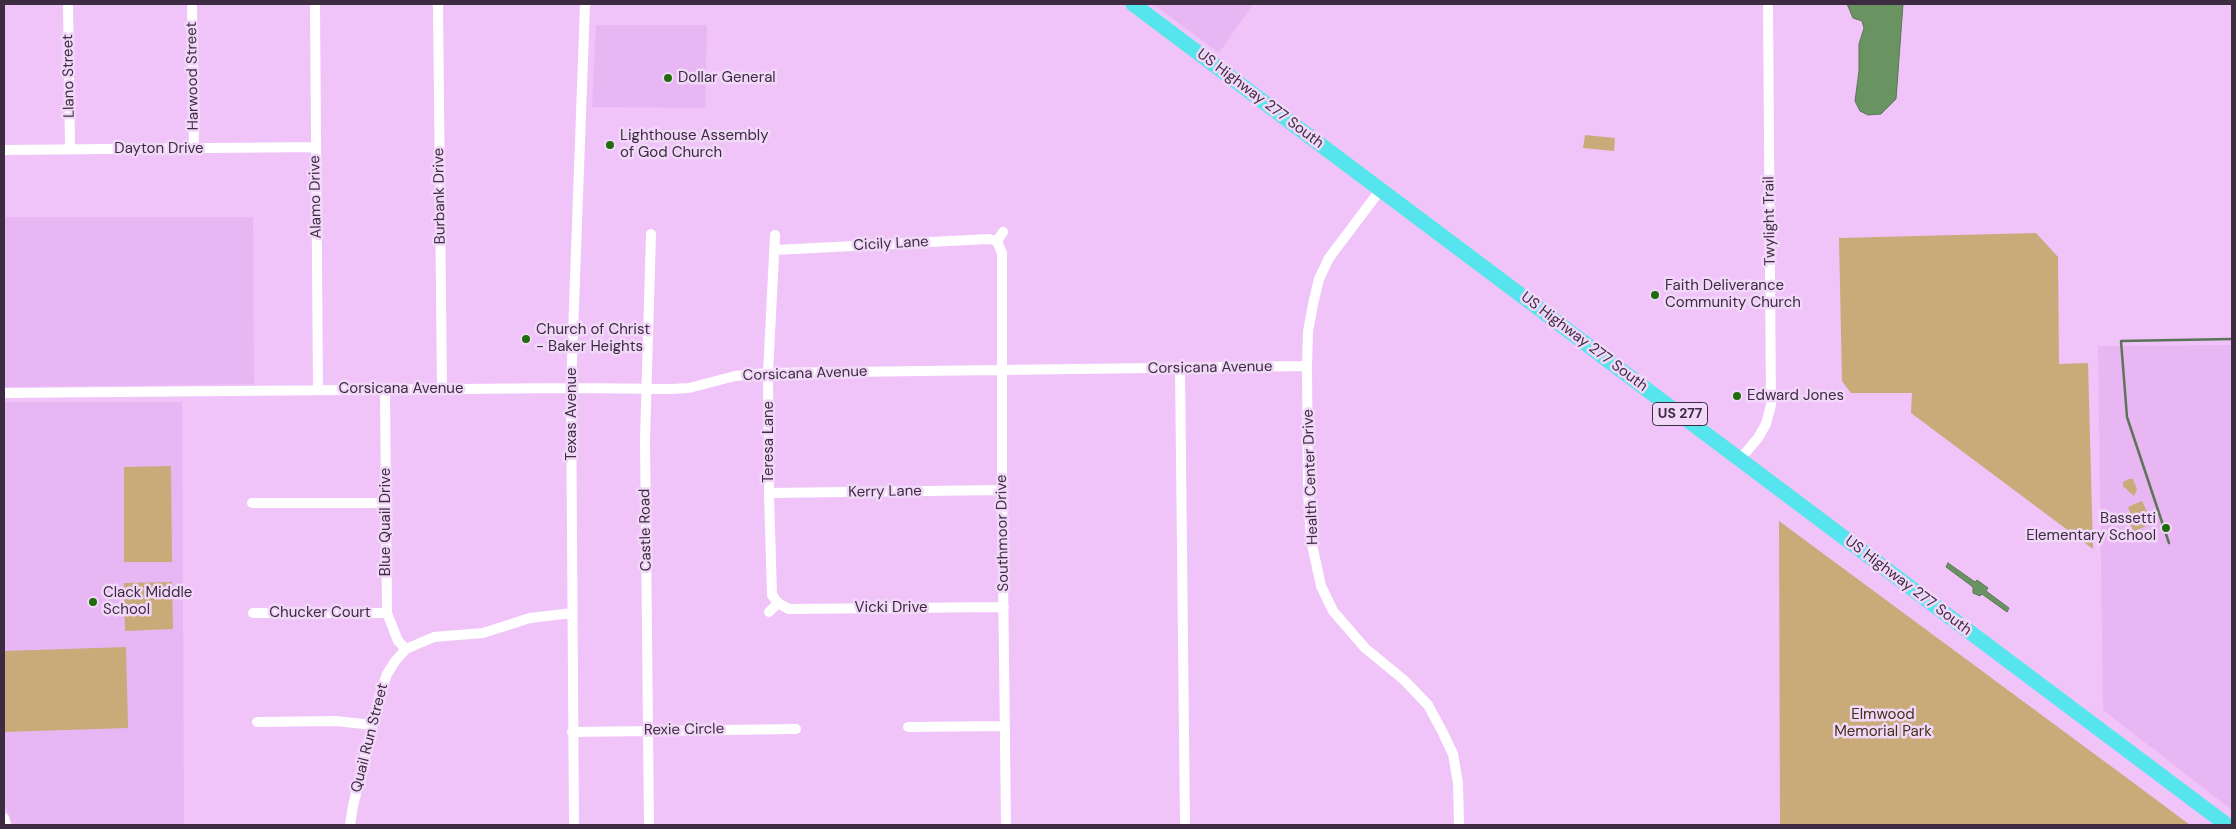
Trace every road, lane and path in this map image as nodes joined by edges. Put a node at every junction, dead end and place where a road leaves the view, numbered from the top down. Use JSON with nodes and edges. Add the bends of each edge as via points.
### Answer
{"nodes":[{"id":1,"x":68,"y":4,"type":"edge"},
{"id":2,"x":192,"y":4,"type":"edge"},
{"id":3,"x":315,"y":4,"type":"edge"},
{"id":4,"x":438,"y":4,"type":"edge"},
{"id":5,"x":585,"y":4,"type":"edge"},
{"id":6,"x":1133,"y":4,"type":"edge"},
{"id":7,"x":1768,"y":4,"type":"edge"},
{"id":8,"x":315,"y":147,"type":"junction"},
{"id":9,"x":194,"y":148,"type":"junction"},
{"id":10,"x":70,"y":149,"type":"junction"},
{"id":11,"x":4,"y":150,"type":"edge"},
{"id":12,"x":1380,"y":189,"type":"junction"},
{"id":13,"x":651,"y":234,"type":"dead end"},
{"id":14,"x":775,"y":236,"type":"dead end"},
{"id":15,"x":1000,"y":237,"type":"joint"},
{"id":16,"x":775,"y":250,"type":"junction"},
{"id":17,"x":1307,"y":366,"type":"junction"},
{"id":18,"x":1180,"y":368,"type":"junction"},
{"id":19,"x":1002,"y":371,"type":"junction"},
{"id":20,"x":768,"y":373,"type":"junction"},
{"id":21,"x":571,"y":388,"type":"junction"},
{"id":22,"x":385,"y":389,"type":"junction"},
{"id":23,"x":442,"y":389,"type":"junction"},
{"id":24,"x":318,"y":390,"type":"junction"},
{"id":25,"x":646,"y":390,"type":"junction"},
{"id":26,"x":4,"y":393,"type":"edge"},
{"id":27,"x":1740,"y":459,"type":"junction"},
{"id":28,"x":1002,"y":490,"type":"junction"},
{"id":29,"x":769,"y":493,"type":"junction"},
{"id":30,"x":252,"y":502,"type":"dead end"},
{"id":31,"x":386,"y":503,"type":"junction"},
{"id":32,"x":778,"y":604,"type":"junction"},
{"id":33,"x":1004,"y":607,"type":"junction"},
{"id":34,"x":387,"y":612,"type":"junction"},
{"id":35,"x":769,"y":612,"type":"dead end"},
{"id":36,"x":253,"y":613,"type":"dead end"},
{"id":37,"x":572,"y":613,"type":"junction"},
{"id":38,"x":406,"y":649,"type":"junction"},
{"id":39,"x":257,"y":722,"type":"dead end"},
{"id":40,"x":373,"y":724,"type":"junction"},
{"id":41,"x":1005,"y":726,"type":"junction"},
{"id":42,"x":908,"y":727,"type":"dead end"},
{"id":43,"x":796,"y":729,"type":"dead end"},
{"id":44,"x":648,"y":731,"type":"junction"},
{"id":45,"x":572,"y":732,"type":"junction"},
{"id":46,"x":4,"y":818,"type":"edge"},
{"id":47,"x":6,"y":825,"type":"edge"},
{"id":48,"x":350,"y":825,"type":"edge"},
{"id":49,"x":574,"y":825,"type":"edge"},
{"id":50,"x":649,"y":825,"type":"edge"},
{"id":51,"x":1006,"y":825,"type":"edge"},
{"id":52,"x":1185,"y":825,"type":"edge"},
{"id":53,"x":1459,"y":825,"type":"edge"},
{"id":54,"x":2226,"y":825,"type":"edge"}],
"edges":[{"from":1,"to":10,"type":"street","name":"Llano Street"},
{"from":2,"to":9,"type":"street","name":"Harwood Street"},
{"from":3,"to":8,"type":"street","name":"Alamo Drive"},
{"from":4,"to":23,"type":"street","name":"Burbank Drive"},
{"from":5,"to":21,"type":"street","name":"Texas Avenue"},
{"from":6,"to":12,"type":"highway","name":"US Highway 277 South","number":"US 277"},
{"from":7,"to":27,"type":"street","name":"Twylight Trail","via":[[1772,396],[1766,424]]},
{"from":8,"to":9,"type":"street","name":"Dayton Drive"},
{"from":8,"to":24,"type":"street","name":"Alamo Drive"},
{"from":9,"to":10,"type":"street","name":"Dayton Drive"},
{"from":10,"to":11,"type":"street","name":"Dayton Drive"},
{"from":12,"to":17,"type":"street","name":"Health Center Drive","via":[[1329,258],[1319,279],[1308,332]]},
{"from":12,"to":27,"type":"highway","name":"US Highway 277 South","number":"US 277"},
{"from":13,"to":25,"type":"street","name":"Castle Road"},
{"from":14,"to":16,"type":"street","name":"Teresa Lane"},
{"from":15,"to":16,"type":"street","name":"Cicily Lane"},
{"from":15,"to":19,"type":"street","name":"Southmoor Drive"},
{"from":16,"to":20,"type":"street","name":"Teresa Lane"},
{"from":17,"to":18,"type":"street","name":"Corsicana Avenue"},
{"from":17,"to":53,"type":"street","name":"Health Center Drive","via":[[1308,491],[1312,540],[1321,586],[1333,611],[1348,631],[1428,705],[1452,754],[1458,783]]},
{"from":18,"to":19,"type":"street","name":"Corsicana Avenue"},
{"from":18,"to":52,"type":"street"},
{"from":19,"to":20,"type":"street","name":"Corsicana Avenue"},
{"from":19,"to":28,"type":"street","name":"Southmoor Drive"},
{"from":20,"to":25,"type":"street","name":"Corsicana Avenue","via":[[735,376],[689,388]]},
{"from":20,"to":29,"type":"street","name":"Teresa Lane"},
{"from":21,"to":23,"type":"street","name":"Corsicana Avenue"},
{"from":21,"to":25,"type":"street","name":"Corsicana Avenue"},
{"from":21,"to":37,"type":"street","name":"Texas Avenue"},
{"from":22,"to":23,"type":"street","name":"Corsicana Avenue"},
{"from":22,"to":24,"type":"street","name":"Corsicana Avenue"},
{"from":22,"to":31,"type":"street","name":"Blue Quail Drive"},
{"from":24,"to":26,"type":"street","name":"Corsicana Avenue"},
{"from":25,"to":44,"type":"street","name":"Castle Road"},
{"from":27,"to":54,"type":"highway","name":"US Highway 277 South","number":"US 277"},
{"from":28,"to":29,"type":"street","name":"Kerry Lane"},
{"from":28,"to":33,"type":"street","name":"Southmoor Drive"},
{"from":29,"to":32,"type":"street","name":"Teresa Lane","via":[[772,596]]},
{"from":30,"to":31,"type":"street"},
{"from":31,"to":34,"type":"street","name":"Blue Quail Drive"},
{"from":32,"to":33,"type":"street","name":"Vicki Drive","via":[[789,609]]},
{"from":32,"to":35,"type":"street"},
{"from":33,"to":41,"type":"street","name":"Southmoor Drive"},
{"from":34,"to":36,"type":"street","name":"Chucker Court"},
{"from":34,"to":38,"type":"street","name":"Blue Quail Drive","via":[[398,641]]},
{"from":37,"to":38,"type":"street","name":"Quail Run Street","via":[[530,618],[483,633],[434,637]]},
{"from":37,"to":45,"type":"street","name":"Texas Avenue"},
{"from":38,"to":40,"type":"street","name":"Quail Run Street","via":[[387,674]]},
{"from":39,"to":40,"type":"street"},
{"from":40,"to":48,"type":"street","name":"Quail Run Street"},
{"from":41,"to":42,"type":"street"},
{"from":41,"to":51,"type":"street","name":"Southmoor Drive"},
{"from":43,"to":44,"type":"street","name":"Rexie Circle"},
{"from":44,"to":45,"type":"street","name":"Rexie Circle"},
{"from":44,"to":50,"type":"street","name":"Castle Road"},
{"from":45,"to":49,"type":"street","name":"Texas Avenue"},
{"from":46,"to":47,"type":"street"}]}
